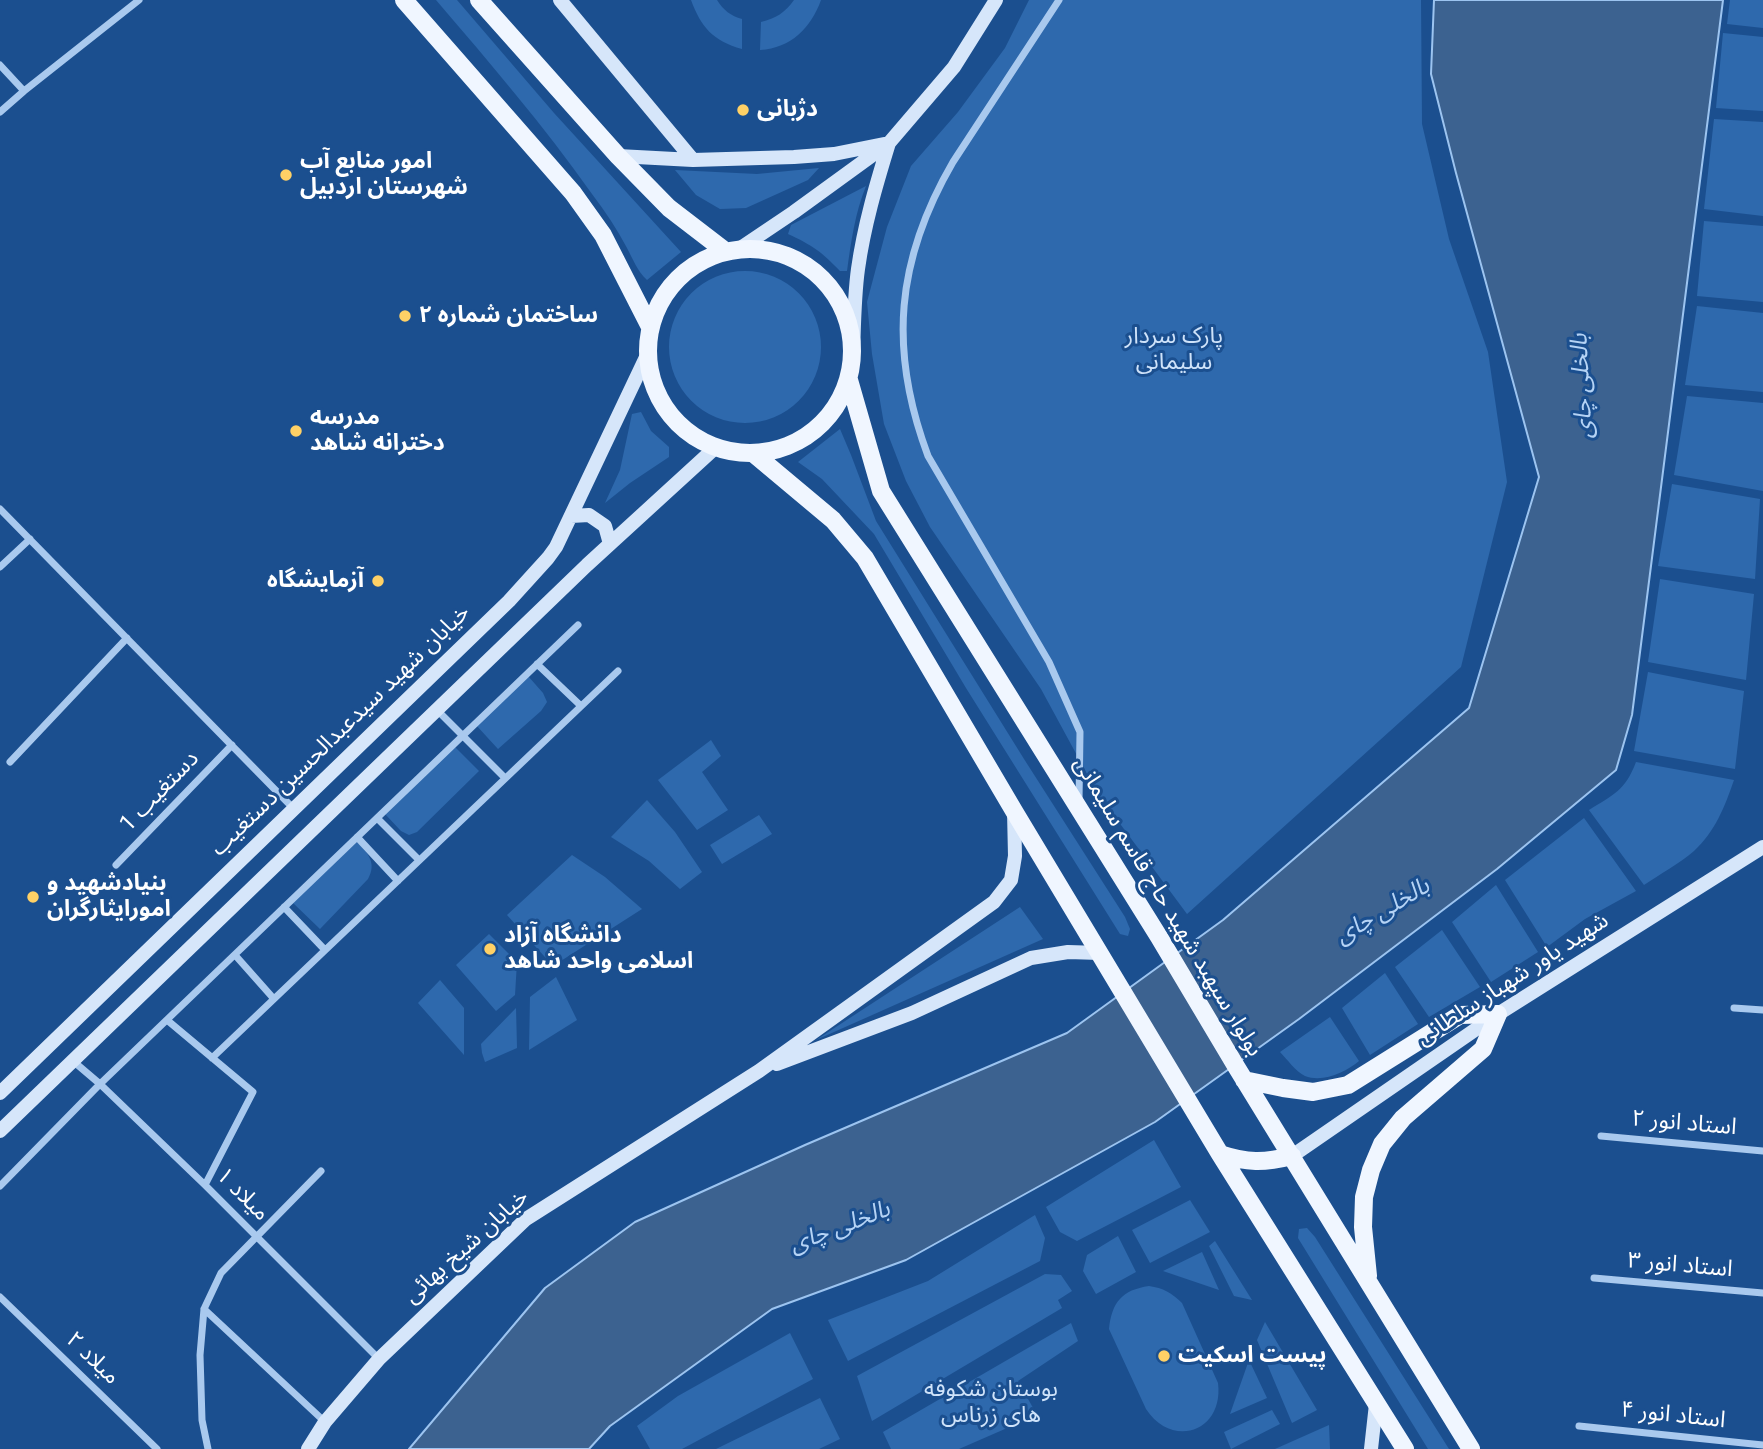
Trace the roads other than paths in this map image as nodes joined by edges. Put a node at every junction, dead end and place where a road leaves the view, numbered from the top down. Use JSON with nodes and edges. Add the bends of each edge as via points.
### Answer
{"nodes":[{"id":1,"x":139,"y":0,"type":"edge"},
{"id":2,"x":404,"y":0,"type":"edge"},
{"id":3,"x":479,"y":0,"type":"edge"},
{"id":4,"x":560,"y":0,"type":"edge"},
{"id":5,"x":996,"y":0,"type":"edge"},
{"id":6,"x":1059,"y":0,"type":"edge"},
{"id":7,"x":0,"y":65,"type":"edge"},
{"id":8,"x":24,"y":91,"type":"junction"},
{"id":9,"x":0,"y":112,"type":"edge"},
{"id":10,"x":888,"y":143,"type":"junction"},
{"id":11,"x":618,"y":156,"type":"junction"},
{"id":12,"x":694,"y":160,"type":"junction"},
{"id":13,"x":732,"y":250,"type":"junction"},
{"id":14,"x":650,"y":327,"type":"junction"},
{"id":15,"x":648,"y":353,"type":"junction"},
{"id":16,"x":853,"y":356,"type":"junction"},
{"id":17,"x":849,"y":380,"type":"junction"},
{"id":18,"x":716,"y":447,"type":"junction"},
{"id":19,"x":754,"y":453,"type":"junction"},
{"id":20,"x":0,"y":509,"type":"edge"},
{"id":21,"x":571,"y":516,"type":"junction"},
{"id":22,"x":30,"y":539,"type":"junction"},
{"id":23,"x":610,"y":544,"type":"junction"},
{"id":24,"x":0,"y":567,"type":"edge"},
{"id":25,"x":578,"y":625,"type":"dead end"},
{"id":26,"x":127,"y":638,"type":"junction"},
{"id":27,"x":537,"y":664,"type":"junction"},
{"id":28,"x":618,"y":671,"type":"dead end"},
{"id":29,"x":580,"y":706,"type":"junction"},
{"id":30,"x":437,"y":710,"type":"junction"},
{"id":31,"x":462,"y":736,"type":"junction"},
{"id":32,"x":232,"y":745,"type":"junction"},
{"id":33,"x":9,"y":762,"type":"dead end"},
{"id":34,"x":505,"y":778,"type":"junction"},
{"id":35,"x":294,"y":809,"type":"junction"},
{"id":36,"x":1079,"y":809,"type":"junction"},
{"id":37,"x":1014,"y":811,"type":"junction"},
{"id":38,"x":377,"y":818,"type":"junction"},
{"id":39,"x":358,"y":837,"type":"junction"},
{"id":40,"x":1763,"y":847,"type":"edge"},
{"id":41,"x":419,"y":860,"type":"junction"},
{"id":42,"x":116,"y":865,"type":"dead end"},
{"id":43,"x":398,"y":881,"type":"junction"},
{"id":44,"x":284,"y":907,"type":"junction"},
{"id":45,"x":325,"y":950,"type":"junction"},
{"id":46,"x":234,"y":955,"type":"junction"},
{"id":47,"x":1101,"y":957,"type":"junction"},
{"id":48,"x":274,"y":999,"type":"junction"},
{"id":49,"x":1734,"y":1008,"type":"dead end"},
{"id":50,"x":1763,"y":1010,"type":"edge"},
{"id":51,"x":1498,"y":1014,"type":"junction"},
{"id":52,"x":167,"y":1020,"type":"junction"},
{"id":53,"x":212,"y":1058,"type":"junction"},
{"id":54,"x":73,"y":1061,"type":"junction"},
{"id":55,"x":760,"y":1071,"type":"junction"},
{"id":56,"x":1240,"y":1074,"type":"junction"},
{"id":57,"x":100,"y":1084,"type":"junction"},
{"id":58,"x":0,"y":1093,"type":"edge"},
{"id":59,"x":0,"y":1131,"type":"edge"},
{"id":60,"x":1601,"y":1136,"type":"dead end"},
{"id":61,"x":1763,"y":1150,"type":"edge"},
{"id":62,"x":1220,"y":1154,"type":"junction"},
{"id":63,"x":1292,"y":1156,"type":"junction"},
{"id":64,"x":321,"y":1171,"type":"dead end"},
{"id":65,"x":205,"y":1185,"type":"junction"},
{"id":66,"x":0,"y":1186,"type":"edge"},
{"id":67,"x":257,"y":1238,"type":"junction"},
{"id":68,"x":1594,"y":1278,"type":"dead end"},
{"id":69,"x":1368,"y":1281,"type":"junction"},
{"id":70,"x":1763,"y":1293,"type":"edge"},
{"id":71,"x":0,"y":1297,"type":"edge"},
{"id":72,"x":204,"y":1309,"type":"junction"},
{"id":73,"x":379,"y":1359,"type":"junction"},
{"id":74,"x":1376,"y":1404,"type":"junction"},
{"id":75,"x":325,"y":1422,"type":"junction"},
{"id":76,"x":1579,"y":1426,"type":"dead end"},
{"id":77,"x":1763,"y":1445,"type":"edge"},
{"id":78,"x":157,"y":1449,"type":"edge"},
{"id":79,"x":208,"y":1449,"type":"edge"},
{"id":80,"x":308,"y":1449,"type":"edge"},
{"id":81,"x":1371,"y":1449,"type":"edge"},
{"id":82,"x":1405,"y":1449,"type":"edge"},
{"id":83,"x":1471,"y":1449,"type":"edge"}],
"edges":[{"from":1,"to":8,"type":"street"},
{"from":2,"to":14,"type":"main road","via":[[573,192],[603,234]]},
{"from":3,"to":11,"type":"main road"},
{"from":4,"to":12,"type":"street"},
{"from":5,"to":10,"type":"street","via":[[954,67]]},
{"from":6,"to":36,"type":"street","via":[[925,216],[908,274],[903,335],[909,397],[928,456],[1049,663],[1080,732]]},
{"from":7,"to":8,"type":"street"},
{"from":8,"to":9,"type":"street"},
{"from":10,"to":12,"type":"street","via":[[834,154]]},
{"from":10,"to":13,"type":"street","via":[[794,212]]},
{"from":10,"to":16,"type":"street","via":[[857,273]]},
{"from":11,"to":12,"type":"street"},
{"from":11,"to":13,"type":"main road","via":[[669,208]]},
{"from":13,"to":14,"type":"main road","via":[[699,262],[677,279],[660,301]]},
{"from":13,"to":16,"type":"main road","via":[[769,250],[797,260],[821,276],[839,299],[850,327]]},
{"from":14,"to":15,"type":"main road"},
{"from":15,"to":18,"type":"main road","via":[[660,400],[684,428]]},
{"from":15,"to":21,"type":"street","name":"خیابان شهید سیدعبدالحسین دستغیب"},
{"from":16,"to":17,"type":"main road"},
{"from":17,"to":19,"type":"main road","via":[[831,413],[803,439]]},
{"from":17,"to":36,"type":"main road","name":"بولوار سپهبد شهید حاج قاسم سلیمانی","via":[[881,491]]},
{"from":18,"to":19,"type":"main road"},
{"from":18,"to":23,"type":"street"},
{"from":19,"to":37,"type":"main road","via":[[833,520],[865,558]]},
{"from":20,"to":22,"type":"street"},
{"from":21,"to":23,"type":"street","via":[[589,514],[605,526]]},
{"from":21,"to":35,"type":"street","name":"خیابان شهید سیدعبدالحسین دستغیب","via":[[548,558],[509,601]]},
{"from":22,"to":24,"type":"street"},
{"from":22,"to":26,"type":"street"},
{"from":23,"to":30,"type":"street"},
{"from":25,"to":27,"type":"street"},
{"from":26,"to":32,"type":"street"},
{"from":26,"to":33,"type":"street"},
{"from":27,"to":29,"type":"street"},
{"from":27,"to":31,"type":"street"},
{"from":28,"to":29,"type":"street"},
{"from":29,"to":34,"type":"street"},
{"from":30,"to":31,"type":"street"},
{"from":30,"to":54,"type":"street"},
{"from":31,"to":34,"type":"street"},
{"from":31,"to":38,"type":"street"},
{"from":32,"to":35,"type":"street"},
{"from":32,"to":42,"type":"street","name":"دستغیب 1"},
{"from":34,"to":41,"type":"street"},
{"from":35,"to":58,"type":"street","name":"خیابان شهید سیدعبدالحسین دستغیب"},
{"from":36,"to":56,"type":"main road","name":"بولوار سپهبد شهید حاج قاسم سلیمانی"},
{"from":37,"to":47,"type":"main road"},
{"from":37,"to":55,"type":"street","name":"خیابان شیخ بهائی","via":[[1011,880],[994,902]]},
{"from":38,"to":39,"type":"street"},
{"from":38,"to":41,"type":"street"},
{"from":39,"to":43,"type":"street"},
{"from":39,"to":44,"type":"street"},
{"from":40,"to":51,"type":"street","name":"شهید یاور شهباز سلطانی"},
{"from":41,"to":43,"type":"street"},
{"from":43,"to":45,"type":"street"},
{"from":44,"to":45,"type":"street"},
{"from":44,"to":46,"type":"street"},
{"from":45,"to":48,"type":"street"},
{"from":46,"to":48,"type":"street"},
{"from":46,"to":52,"type":"street"},
{"from":47,"to":55,"type":"street","name":"خیابان شیخ بهائی","via":[[1068,952],[1031,958],[912,1013]]},
{"from":47,"to":62,"type":"main road"},
{"from":48,"to":53,"type":"street"},
{"from":49,"to":50,"type":"street"},
{"from":51,"to":56,"type":"main road","via":[[1460,1015],[1348,1085],[1313,1092]]},
{"from":51,"to":63,"type":"street","name":"شهید یاور شهباز سلطانی"},
{"from":51,"to":69,"type":"main road","via":[[1483,1049],[1403,1118],[1382,1144],[1364,1197]]},
{"from":52,"to":53,"type":"street"},
{"from":52,"to":57,"type":"street"},
{"from":53,"to":65,"type":"street","via":[[253,1092]]},
{"from":54,"to":57,"type":"street","name":"میلاد ۱"},
{"from":54,"to":59,"type":"street"},
{"from":55,"to":73,"type":"street","name":"خیابان شیخ بهائی","via":[[526,1219]]},
{"from":56,"to":63,"type":"main road","name":"بولوار سپهبد شهید حاج قاسم سلیمانی"},
{"from":57,"to":65,"type":"street","name":"میلاد ۱"},
{"from":57,"to":66,"type":"street"},
{"from":60,"to":61,"type":"street","name":"استاد انور ۲"},
{"from":62,"to":63,"type":"main road","via":[[1256,1162]]},
{"from":62,"to":74,"type":"main road"},
{"from":63,"to":69,"type":"main road","name":"بولوار سپهبد شهید حاج قاسم سلیمانی"},
{"from":64,"to":67,"type":"street"},
{"from":65,"to":67,"type":"street","name":"میلاد ۱"},
{"from":67,"to":72,"type":"street","via":[[221,1273]]},
{"from":67,"to":73,"type":"street","name":"میلاد ۱"},
{"from":68,"to":70,"type":"street","name":"استاد انور ۳"},
{"from":69,"to":83,"type":"main road","name":"بولوار سپهبد شهید حاج قاسم سلیمانی"},
{"from":71,"to":78,"type":"street","name":"میلاد ۲"},
{"from":72,"to":75,"type":"street"},
{"from":72,"to":79,"type":"street","via":[[200,1355],[202,1420]]},
{"from":73,"to":75,"type":"street","name":"خیابان شیخ بهائی"},
{"from":74,"to":81,"type":"street"},
{"from":74,"to":82,"type":"main road"},
{"from":75,"to":80,"type":"street","name":"خیابان شیخ بهائی"},
{"from":76,"to":77,"type":"street","name":"استاد انور ۴"}]}
